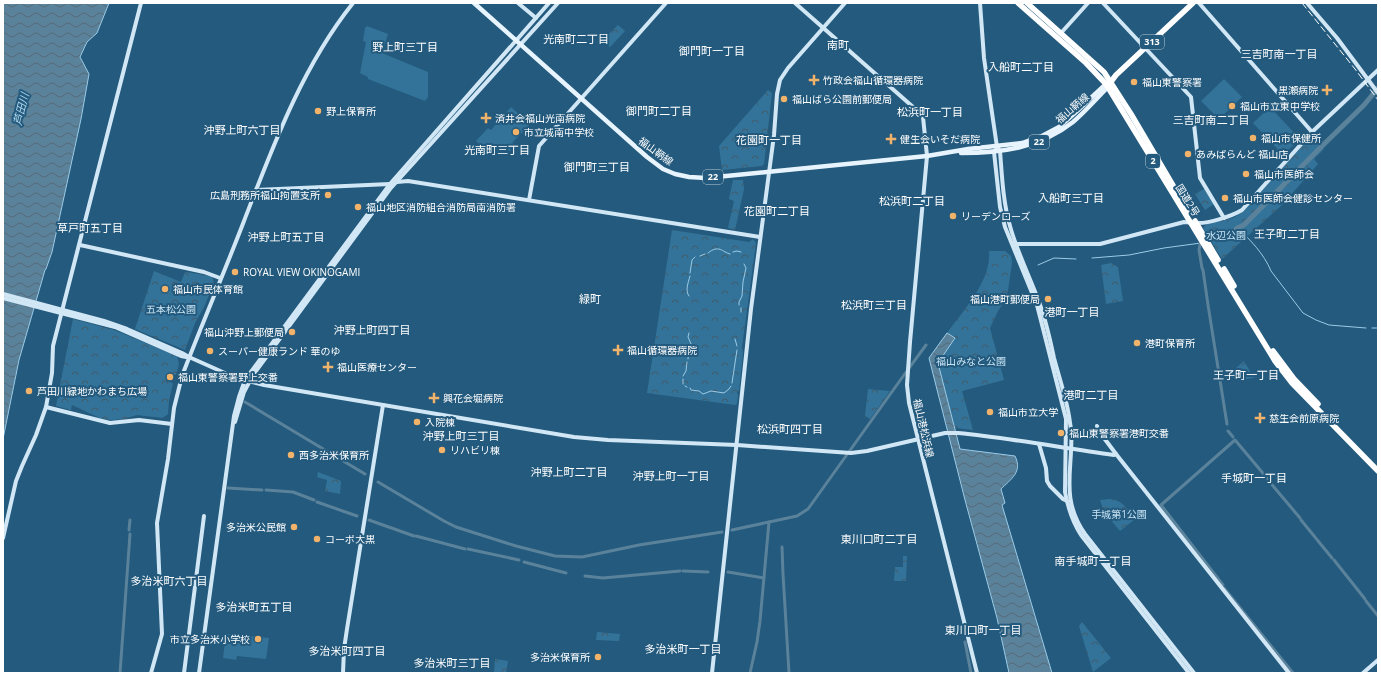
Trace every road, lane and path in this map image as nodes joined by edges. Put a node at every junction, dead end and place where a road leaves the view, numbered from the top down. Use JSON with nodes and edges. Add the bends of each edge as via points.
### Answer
{"nodes":[{"id":1,"x":141,"y":3,"type":"edge"},
{"id":2,"x":353,"y":3,"type":"edge"},
{"id":3,"x":474,"y":3,"type":"edge"},
{"id":4,"x":518,"y":3,"type":"edge"},
{"id":5,"x":549,"y":3,"type":"edge"},
{"id":6,"x":558,"y":3,"type":"edge"},
{"id":7,"x":666,"y":3,"type":"edge"},
{"id":8,"x":795,"y":3,"type":"edge"},
{"id":9,"x":845,"y":3,"type":"edge"},
{"id":10,"x":980,"y":3,"type":"edge"},
{"id":11,"x":1018,"y":3,"type":"edge"},
{"id":12,"x":1027,"y":3,"type":"edge"},
{"id":13,"x":1088,"y":3,"type":"edge"},
{"id":14,"x":1103,"y":3,"type":"edge"},
{"id":15,"x":1194,"y":3,"type":"edge"},
{"id":16,"x":1199,"y":3,"type":"edge"},
{"id":17,"x":1308,"y":3,"type":"edge"},
{"id":18,"x":536,"y":18,"type":"junction"},
{"id":19,"x":823,"y":28,"type":"junction"},
{"id":20,"x":1061,"y":33,"type":"junction"},
{"id":21,"x":516,"y":40,"type":"junction"},
{"id":22,"x":521,"y":44,"type":"junction"},
{"id":23,"x":1146,"y":48,"type":"junction"},
{"id":24,"x":1378,"y":70,"type":"edge"},
{"id":25,"x":1368,"y":79,"type":"junction"},
{"id":26,"x":1108,"y":84,"type":"junction"},
{"id":27,"x":1377,"y":91,"type":"edge"},
{"id":28,"x":582,"y":99,"type":"junction"},
{"id":29,"x":1312,"y":132,"type":"junction"},
{"id":30,"x":997,"y":150,"type":"junction"},
{"id":31,"x":927,"y":156,"type":"junction"},
{"id":32,"x":768,"y":172,"type":"junction"},
{"id":33,"x":398,"y":181,"type":"junction"},
{"id":34,"x":390,"y":184,"type":"junction"},
{"id":35,"x":256,"y":190,"type":"junction"},
{"id":36,"x":529,"y":200,"type":"junction"},
{"id":37,"x":1224,"y":218,"type":"junction"},
{"id":38,"x":1194,"y":223,"type":"junction"},
{"id":39,"x":760,"y":237,"type":"junction"},
{"id":40,"x":1013,"y":244,"type":"junction"},
{"id":41,"x":80,"y":245,"type":"junction"},
{"id":42,"x":1207,"y":245,"type":"junction"},
{"id":43,"x":220,"y":278,"type":"junction"},
{"id":44,"x":3,"y":294,"type":"edge"},
{"id":45,"x":3,"y":298,"type":"edge"},
{"id":46,"x":61,"y":311,"type":"junction"},
{"id":47,"x":189,"y":357,"type":"junction"},
{"id":48,"x":247,"y":381,"type":"junction"},
{"id":49,"x":384,"y":405,"type":"junction"},
{"id":50,"x":46,"y":407,"type":"junction"},
{"id":51,"x":172,"y":424,"type":"junction"},
{"id":52,"x":1097,"y":426,"type":"dead end"},
{"id":53,"x":918,"y":439,"type":"junction"},
{"id":54,"x":737,"y":444,"type":"junction"},
{"id":55,"x":1039,"y":444,"type":"junction"},
{"id":56,"x":1069,"y":448,"type":"junction"},
{"id":57,"x":1116,"y":454,"type":"junction"},
{"id":58,"x":1378,"y":466,"type":"edge"},
{"id":59,"x":1378,"y":471,"type":"edge"},
{"id":60,"x":1067,"y":501,"type":"junction"},
{"id":61,"x":204,"y":516,"type":"dead end"},
{"id":62,"x":3,"y":538,"type":"edge"},
{"id":63,"x":1378,"y":660,"type":"edge"},
{"id":64,"x":151,"y":673,"type":"edge"},
{"id":65,"x":184,"y":673,"type":"edge"},
{"id":66,"x":199,"y":673,"type":"edge"},
{"id":67,"x":343,"y":673,"type":"edge"},
{"id":68,"x":712,"y":673,"type":"edge"},
{"id":69,"x":977,"y":673,"type":"edge"},
{"id":70,"x":1189,"y":673,"type":"edge"},
{"id":71,"x":1194,"y":673,"type":"edge"},
{"id":72,"x":1289,"y":673,"type":"edge"},
{"id":73,"x":1363,"y":673,"type":"edge"}],
"edges":[{"from":1,"to":41,"type":"street"},
{"from":2,"to":35,"type":"street","via":[[333,28],[314,62],[273,147]]},
{"from":3,"to":21,"type":"main road","name":"福山鞆線","number":"22"},
{"from":4,"to":18,"type":"street"},
{"from":5,"to":18,"type":"street"},
{"from":6,"to":22,"type":"street"},
{"from":7,"to":28,"type":"street"},
{"from":8,"to":19,"type":"street","name":"福山港松浜線"},
{"from":9,"to":19,"type":"street"},
{"from":10,"to":30,"type":"street","via":[[984,58]]},
{"from":11,"to":26,"type":"highway","name":"国道2号","number":"2"},
{"from":12,"to":20,"type":"highway","name":"国道2号","number":"2"},
{"from":13,"to":20,"type":"street"},
{"from":14,"to":23,"type":"street"},
{"from":15,"to":23,"type":"highway","number":"313"},
{"from":16,"to":29,"type":"street"},
{"from":17,"to":25,"type":"street"},
{"from":18,"to":21,"type":"street"},
{"from":19,"to":31,"type":"street","name":"福山港松浜線","via":[[921,114]]},
{"from":19,"to":32,"type":"street","via":[[780,80]]},
{"from":20,"to":26,"type":"highway","name":"国道2号","number":"2","via":[[1100,68]]},
{"from":21,"to":22,"type":"main road","name":"福山鞆線","number":"22"},
{"from":21,"to":34,"type":"street"},
{"from":22,"to":28,"type":"main road","name":"福山鞆線","number":"22"},
{"from":22,"to":33,"type":"street"},
{"from":23,"to":26,"type":"highway","number":"313"},
{"from":23,"to":37,"type":"street","via":[[1191,97],[1200,178]]},
{"from":24,"to":25,"type":"street"},
{"from":25,"to":27,"type":"street"},
{"from":25,"to":29,"type":"street"},
{"from":26,"to":30,"type":"main road","name":"福山鞆線","number":"22","via":[[1059,127],[1042,136]]},
{"from":26,"to":38,"type":"highway","name":"国道2号","number":"2"},
{"from":28,"to":32,"type":"main road","name":"福山鞆線","number":"22","via":[[647,157],[675,174],[706,178]]},
{"from":28,"to":36,"type":"street","via":[[560,120],[539,146]]},
{"from":29,"to":37,"type":"street","via":[[1242,210]]},
{"from":30,"to":31,"type":"main road","name":"福山鞆線","number":"22"},
{"from":30,"to":40,"type":"street"},
{"from":31,"to":32,"type":"main road","name":"福山鞆線","number":"22"},
{"from":31,"to":53,"type":"street","name":"福山港松浜線","via":[[907,385]]},
{"from":32,"to":39,"type":"street"},
{"from":33,"to":34,"type":"street"},
{"from":33,"to":36,"type":"street"},
{"from":33,"to":48,"type":"street"},
{"from":34,"to":35,"type":"street"},
{"from":34,"to":48,"type":"street"},
{"from":35,"to":43,"type":"street"},
{"from":36,"to":39,"type":"street"},
{"from":37,"to":38,"type":"street"},
{"from":38,"to":40,"type":"street","via":[[1184,222],[1100,244]]},
{"from":38,"to":42,"type":"highway","name":"国道2号","number":"2"},
{"from":39,"to":54,"type":"street"},
{"from":40,"to":56,"type":"street","via":[[1040,316],[1066,419]]},
{"from":41,"to":43,"type":"street","via":[[204,272]]},
{"from":41,"to":46,"type":"street"},
{"from":42,"to":58,"type":"highway","name":"国道2号","number":"2","via":[[1279,360],[1294,379]]},
{"from":42,"to":59,"type":"highway","name":"国道2号","number":"2","via":[[1275,361],[1292,383]]},
{"from":43,"to":47,"type":"street"},
{"from":44,"to":46,"type":"street"},
{"from":45,"to":46,"type":"street"},
{"from":46,"to":47,"type":"street","via":[[104,320]]},
{"from":46,"to":50,"type":"street","via":[[53,346],[52,373]]},
{"from":47,"to":48,"type":"street"},
{"from":47,"to":51,"type":"street","via":[[182,376]]},
{"from":48,"to":49,"type":"street"},
{"from":48,"to":66,"type":"street","via":[[234,416]]},
{"from":49,"to":54,"type":"street","via":[[587,438]]},
{"from":49,"to":67,"type":"street","via":[[347,629]]},
{"from":50,"to":51,"type":"street","via":[[110,423],[139,420]]},
{"from":50,"to":62,"type":"street","via":[[20,471]]},
{"from":51,"to":64,"type":"street","via":[[156,523],[162,634]]},
{"from":52,"to":57,"type":"street"},
{"from":53,"to":54,"type":"street","via":[[868,452]]},
{"from":53,"to":55,"type":"street","via":[[945,432]]},
{"from":53,"to":69,"type":"street","name":"福山港松浜線"},
{"from":54,"to":68,"type":"street"},
{"from":55,"to":56,"type":"street"},
{"from":55,"to":60,"type":"street","via":[[1048,483]]},
{"from":56,"to":57,"type":"street"},
{"from":56,"to":60,"type":"street","via":[[1065,492]]},
{"from":56,"to":71,"type":"street","via":[[1069,492],[1073,513],[1079,526]]},
{"from":57,"to":72,"type":"street"},
{"from":60,"to":70,"type":"street","via":[[1073,523],[1081,535]]},
{"from":61,"to":65,"type":"street"},
{"from":63,"to":73,"type":"street"}]}
